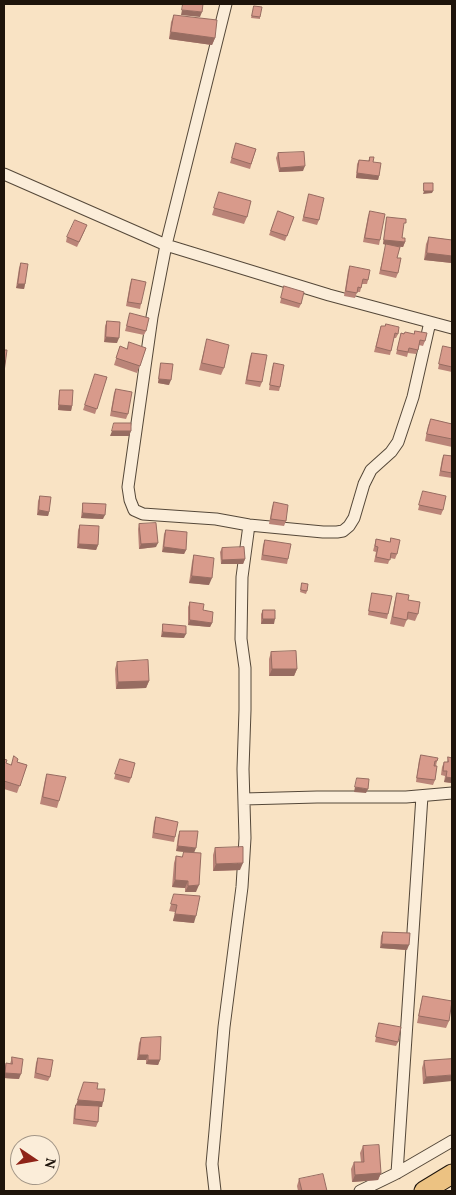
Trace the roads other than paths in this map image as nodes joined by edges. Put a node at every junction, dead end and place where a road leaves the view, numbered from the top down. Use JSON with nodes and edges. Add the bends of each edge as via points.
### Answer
{"nodes":[{"id":1,"x":226,"y":4,"type":"edge"},
{"id":2,"x":4,"y":176,"type":"edge"},
{"id":3,"x":166,"y":245,"type":"junction"},
{"id":4,"x":430,"y":322,"type":"junction"},
{"id":5,"x":452,"y":328,"type":"edge"},
{"id":6,"x":249,"y":525,"type":"junction"},
{"id":7,"x":452,"y":794,"type":"edge"},
{"id":8,"x":422,"y":796,"type":"junction"},
{"id":9,"x":244,"y":800,"type":"junction"},
{"id":10,"x":452,"y":1141,"type":"edge"},
{"id":11,"x":396,"y":1173,"type":"junction"},
{"id":12,"x":452,"y":1174,"type":"edge"},
{"id":13,"x":215,"y":1191,"type":"edge"},
{"id":14,"x":360,"y":1191,"type":"edge"},
{"id":15,"x":424,"y":1191,"type":"edge"}],
"edges":[{"from":1,"to":3,"type":"street"},
{"from":2,"to":3,"type":"street"},
{"from":3,"to":4,"type":"street"},
{"from":3,"to":6,"type":"street","via":[[128,487],[130,500],[134,510],[143,514],[216,519]]},
{"from":4,"to":5,"type":"street"},
{"from":4,"to":6,"type":"street","via":[[413,397],[400,436],[391,452],[371,470],[349,526],[337,532],[324,532]]},
{"from":6,"to":9,"type":"street","via":[[242,577]]},
{"from":7,"to":8,"type":"street"},
{"from":8,"to":9,"type":"street"},
{"from":8,"to":11,"type":"street"},
{"from":9,"to":13,"type":"street","via":[[242,887],[214,1131],[212,1164]]},
{"from":10,"to":11,"type":"street"},
{"from":11,"to":14,"type":"street"},
{"from":12,"to":15,"type":"main road"}]}
